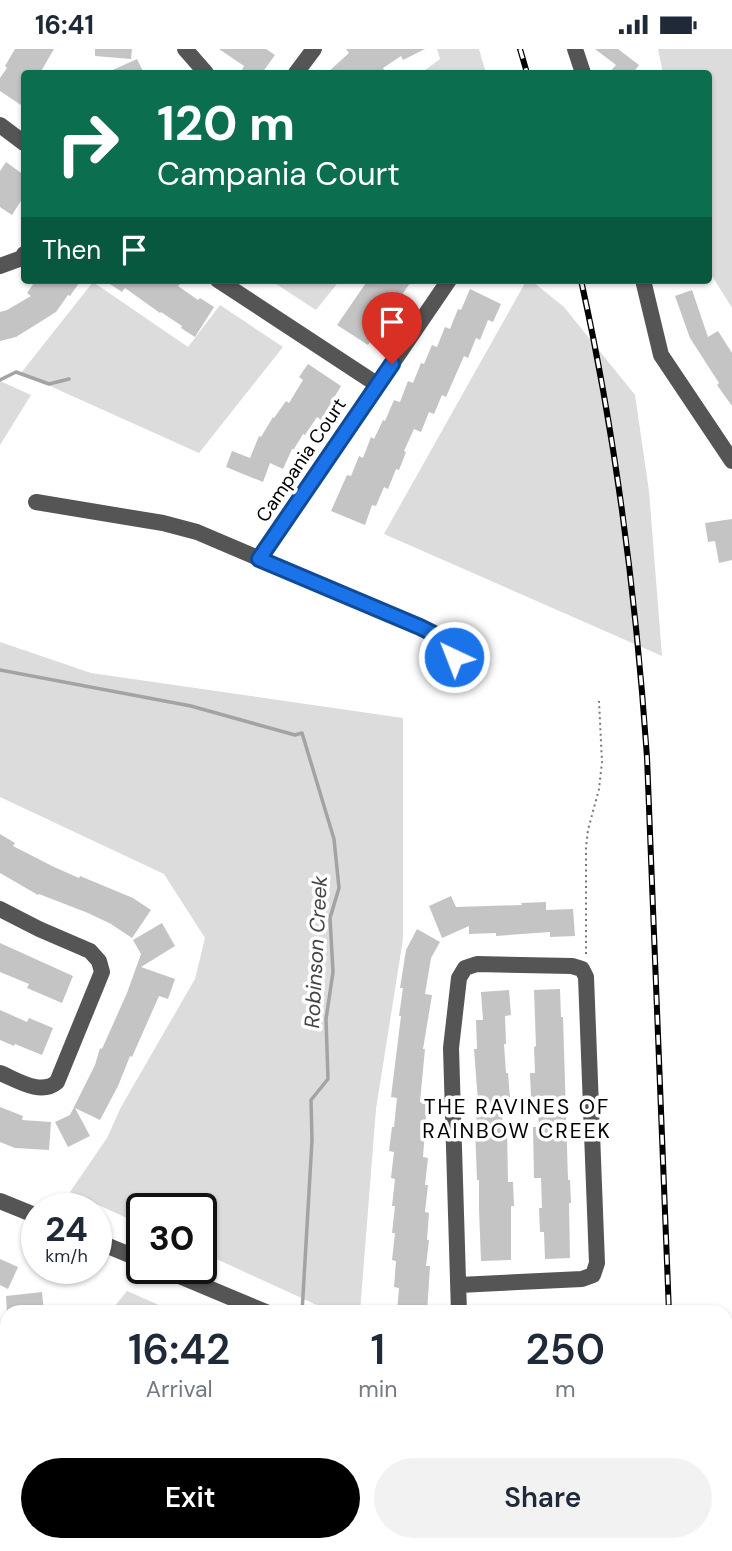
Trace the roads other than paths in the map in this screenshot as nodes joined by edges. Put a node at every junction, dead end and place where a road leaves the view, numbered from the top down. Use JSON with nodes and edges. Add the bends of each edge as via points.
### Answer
{"nodes":[{"id":1,"x":185,"y":49,"type":"edge"},
{"id":2,"x":314,"y":49,"type":"edge"},
{"id":3,"x":575,"y":49,"type":"edge"},
{"id":4,"x":203,"y":70,"type":"edge"},
{"id":5,"x":298,"y":70,"type":"edge"},
{"id":6,"x":582,"y":70,"type":"edge"},
{"id":7,"x":0,"y":125,"type":"edge"},
{"id":8,"x":21,"y":141,"type":"edge"},
{"id":9,"x":21,"y":257,"type":"edge"},
{"id":10,"x":0,"y":266,"type":"edge"},
{"id":11,"x":224,"y":284,"type":"edge"},
{"id":12,"x":446,"y":284,"type":"edge"},
{"id":13,"x":644,"y":284,"type":"edge"},
{"id":14,"x":378,"y":385,"type":"junction"},
{"id":15,"x":732,"y":461,"type":"edge"},
{"id":16,"x":36,"y":502,"type":"dead end"},
{"id":17,"x":259,"y":559,"type":"junction"},
{"id":18,"x":454,"y":657,"type":"dead end"},
{"id":19,"x":0,"y":909,"type":"edge"},
{"id":20,"x":0,"y":1073,"type":"edge"},
{"id":21,"x":0,"y":1201,"type":"edge"},
{"id":22,"x":21,"y":1210,"type":"edge"},
{"id":23,"x":199,"y":1284,"type":"edge"},
{"id":24,"x":459,"y":1285,"type":"junction"},
{"id":25,"x":249,"y":1305,"type":"edge"},
{"id":26,"x":459,"y":1305,"type":"edge"}],
"edges":[{"from":1,"to":4,"type":"street"},
{"from":2,"to":5,"type":"street"},
{"from":3,"to":6,"type":"street"},
{"from":7,"to":8,"type":"street"},
{"from":9,"to":10,"type":"street"},
{"from":11,"to":14,"type":"street"},
{"from":12,"to":14,"type":"street","name":"Campania Court"},
{"from":13,"to":15,"type":"street","via":[[661,355]]},
{"from":14,"to":17,"type":"street","name":"Campania Court"},
{"from":16,"to":17,"type":"street","via":[[163,523]]},
{"from":17,"to":18,"type":"street","via":[[432,633]]},
{"from":19,"to":20,"type":"street","via":[[90,951],[102,972],[52,1087],[35,1087]]},
{"from":21,"to":22,"type":"street"},
{"from":23,"to":25,"type":"street"},
{"from":24,"to":24,"type":"street","via":[[593,1275],[597,1263],[586,977],[582,969],[477,964],[465,968],[459,978],[450,1048]]},
{"from":24,"to":26,"type":"street"}]}
